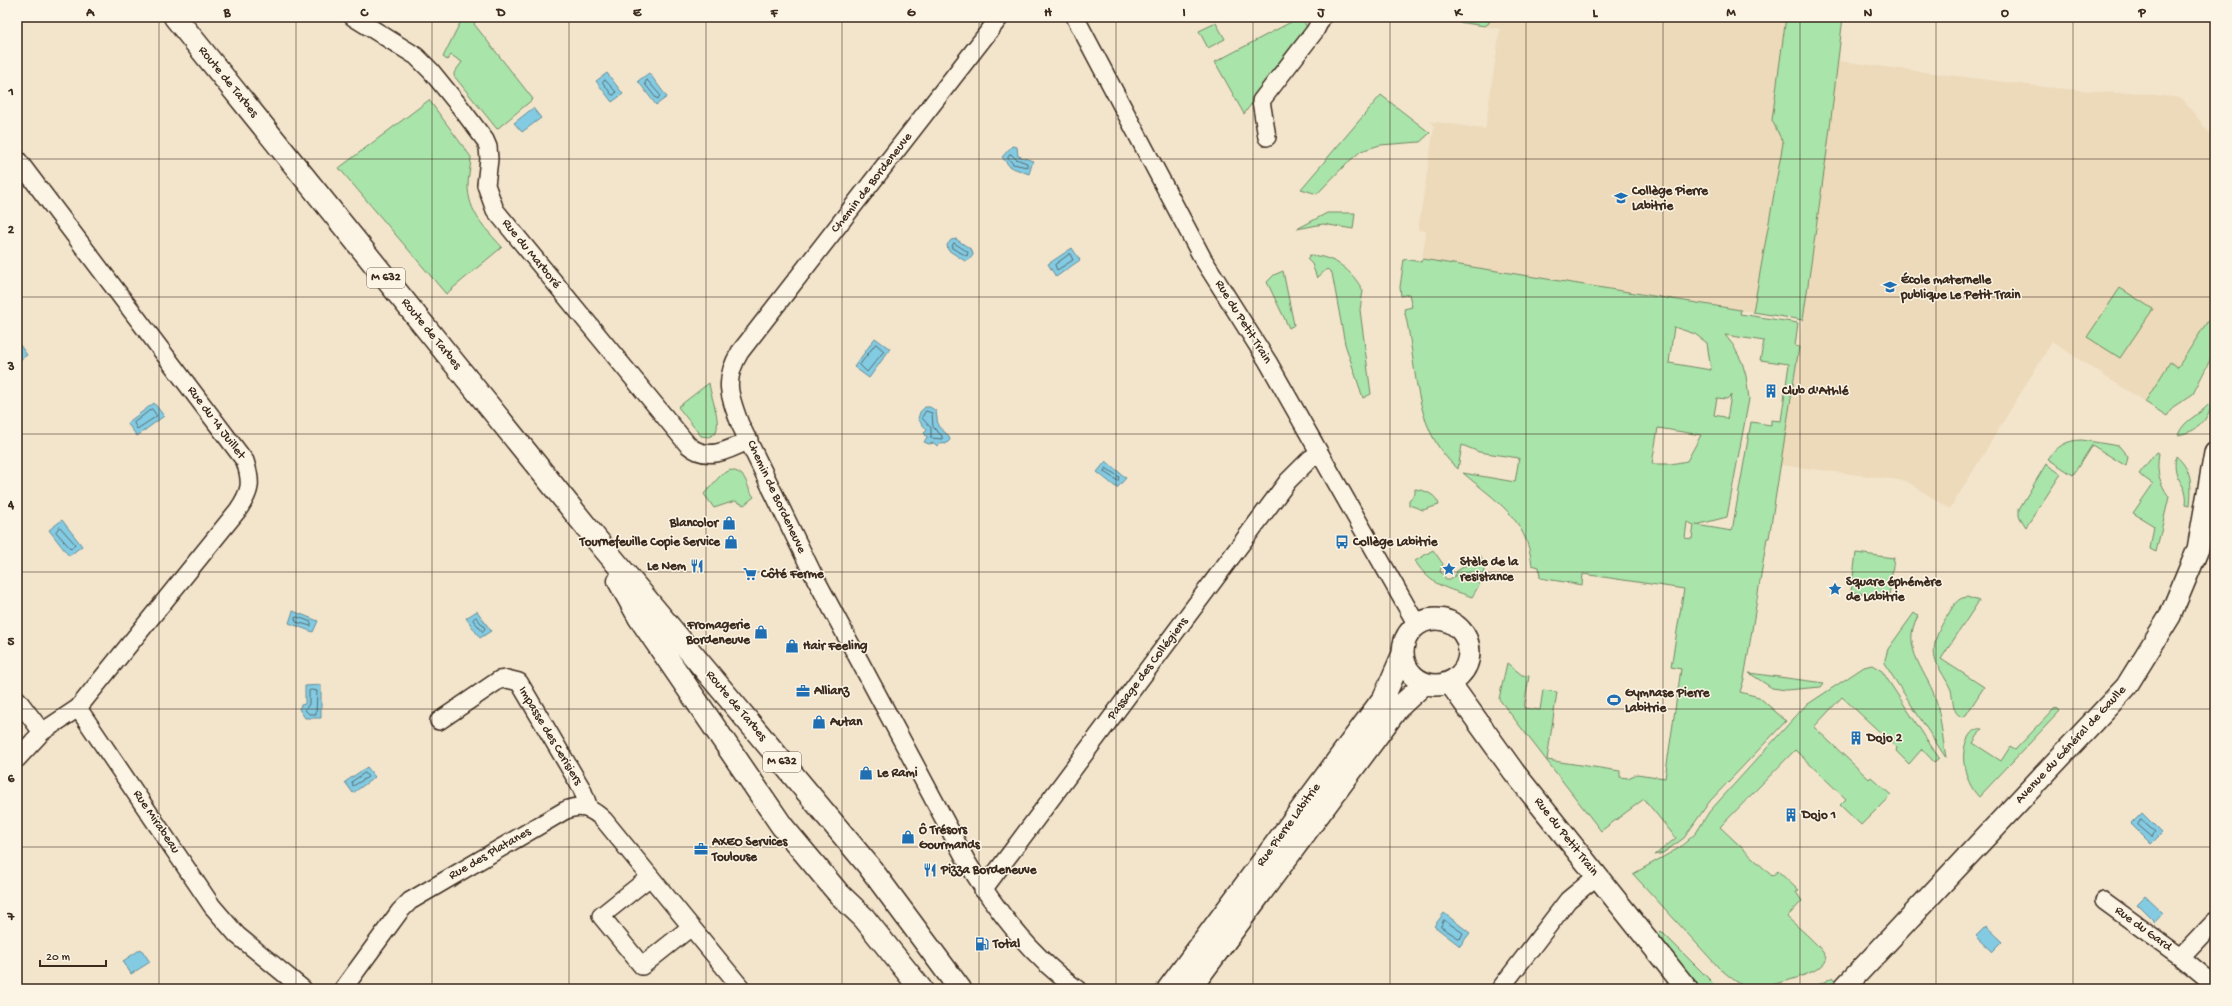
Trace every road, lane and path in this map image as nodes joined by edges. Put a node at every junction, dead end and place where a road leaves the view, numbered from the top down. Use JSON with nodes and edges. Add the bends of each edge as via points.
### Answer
{"nodes":[{"id":1,"x":175,"y":17,"type":"edge"},
{"id":2,"x":353,"y":17,"type":"edge"},
{"id":3,"x":1000,"y":17,"type":"edge"},
{"id":4,"x":1075,"y":17,"type":"edge"},
{"id":5,"x":1322,"y":17,"type":"edge"},
{"id":6,"x":1267,"y":137,"type":"dead end"},
{"id":7,"x":17,"y":159,"type":"edge"},
{"id":8,"x":748,"y":440,"type":"junction"},
{"id":9,"x":2215,"y":452,"type":"edge"},
{"id":10,"x":1319,"y":453,"type":"junction"},
{"id":11,"x":597,"y":540,"type":"junction"},
{"id":12,"x":1417,"y":624,"type":"junction"},
{"id":13,"x":1402,"y":656,"type":"junction"},
{"id":14,"x":1450,"y":683,"type":"junction"},
{"id":15,"x":1424,"y":684,"type":"junction"},
{"id":16,"x":17,"y":699,"type":"edge"},
{"id":17,"x":78,"y":708,"type":"junction"},
{"id":18,"x":440,"y":721,"type":"dead end"},
{"id":19,"x":42,"y":732,"type":"junction"},
{"id":20,"x":17,"y":759,"type":"edge"},
{"id":21,"x":589,"y":808,"type":"junction"},
{"id":22,"x":1596,"y":876,"type":"junction"},
{"id":23,"x":650,"y":877,"type":"junction"},
{"id":24,"x":983,"y":890,"type":"junction"},
{"id":25,"x":2104,"y":901,"type":"dead end"},
{"id":26,"x":2215,"y":922,"type":"edge"},
{"id":27,"x":691,"y":927,"type":"junction"},
{"id":28,"x":2181,"y":957,"type":"junction"},
{"id":29,"x":2215,"y":985,"type":"edge"},
{"id":30,"x":303,"y":989,"type":"edge"},
{"id":31,"x":344,"y":989,"type":"edge"},
{"id":32,"x":742,"y":989,"type":"edge"},
{"id":33,"x":921,"y":989,"type":"edge"},
{"id":34,"x":960,"y":989,"type":"edge"},
{"id":35,"x":1077,"y":989,"type":"edge"},
{"id":36,"x":1168,"y":989,"type":"edge"},
{"id":37,"x":1190,"y":989,"type":"edge"},
{"id":38,"x":1500,"y":989,"type":"edge"},
{"id":39,"x":1687,"y":989,"type":"edge"},
{"id":40,"x":1843,"y":989,"type":"edge"}],
"edges":[{"from":1,"to":11,"type":"main road","name":"Route de Tarbes","number":"M 632"},
{"from":2,"to":8,"type":"street","name":"Rue du Marboré","via":[[416,56],[431,70],[461,108],[488,147],[486,185],[495,210],[688,446],[695,451],[709,454],[721,453]]},
{"from":3,"to":8,"type":"street","name":"Chemin de Bordeneuve","via":[[740,352],[731,369],[729,391]]},
{"from":4,"to":10,"type":"street","name":"Rue du Petit Train","via":[[1203,259],[1248,330]]},
{"from":5,"to":6,"type":"street","via":[[1315,31],[1261,101]]},
{"from":7,"to":17,"type":"street","name":"Rue du 14 Juillet","via":[[245,461],[249,475],[250,487],[238,510]]},
{"from":8,"to":24,"type":"street","name":"Chemin de Bordeneuve","via":[[826,600]]},
{"from":9,"to":40,"type":"street","name":"Avenue du Général de Gaulle","via":[[2198,549],[2170,616],[2126,687]]},
{"from":10,"to":12,"type":"street","name":"Rue du Petit Train"},
{"from":10,"to":24,"type":"street","name":"Passage des Collégiens","via":[[1288,481]]},
{"from":11,"to":33,"type":"main road","name":"Route de Tarbes","number":"M 632","via":[[639,617],[782,826],[864,918]]},
{"from":11,"to":34,"type":"main road","name":"Route de Tarbes","number":"M 632","via":[[868,866]]},
{"from":12,"to":13,"type":"street","via":[[1408,633],[1403,644]]},
{"from":12,"to":14,"type":"street","via":[[1436,619],[1455,626],[1462,633],[1468,644],[1469,655],[1466,666]]},
{"from":13,"to":15,"type":"street","via":[[1406,668],[1414,678]]},
{"from":13,"to":36,"type":"street","name":"Rue Pierre Labitrie","via":[[1384,697]]},
{"from":14,"to":15,"type":"street","via":[[1437,686]]},
{"from":14,"to":22,"type":"street","name":"Rue du Petit Train","via":[[1514,772]]},
{"from":15,"to":37,"type":"street","name":"Rue Pierre Labitrie","via":[[1398,708]]},
{"from":16,"to":19,"type":"street"},
{"from":17,"to":19,"type":"street"},
{"from":17,"to":30,"type":"street","name":"Rue Mirabeau","via":[[212,906],[237,935]]},
{"from":18,"to":21,"type":"street","name":"Impasse des Cerisiers","via":[[499,680],[507,678],[519,682],[582,789]]},
{"from":19,"to":20,"type":"street"},
{"from":21,"to":23,"type":"street","via":[[604,820]]},
{"from":21,"to":31,"type":"street","name":"Rue des Platanes","via":[[575,807],[564,811],[415,898],[400,911]]},
{"from":22,"to":38,"type":"street","via":[[1568,900]]},
{"from":22,"to":39,"type":"street","name":"Rue du Petit Train"},
{"from":23,"to":27,"type":"street"},
{"from":23,"to":27,"type":"street","via":[[601,916],[642,966]]},
{"from":24,"to":35,"type":"street","name":"Chemin de Bordeneuve","via":[[1031,948]]},
{"from":25,"to":28,"type":"street","name":"Rue du Gard"},
{"from":26,"to":28,"type":"street","name":"Rue du Gard"},
{"from":27,"to":32,"type":"street"},
{"from":28,"to":29,"type":"street","name":"Rue du Gard"}]}
